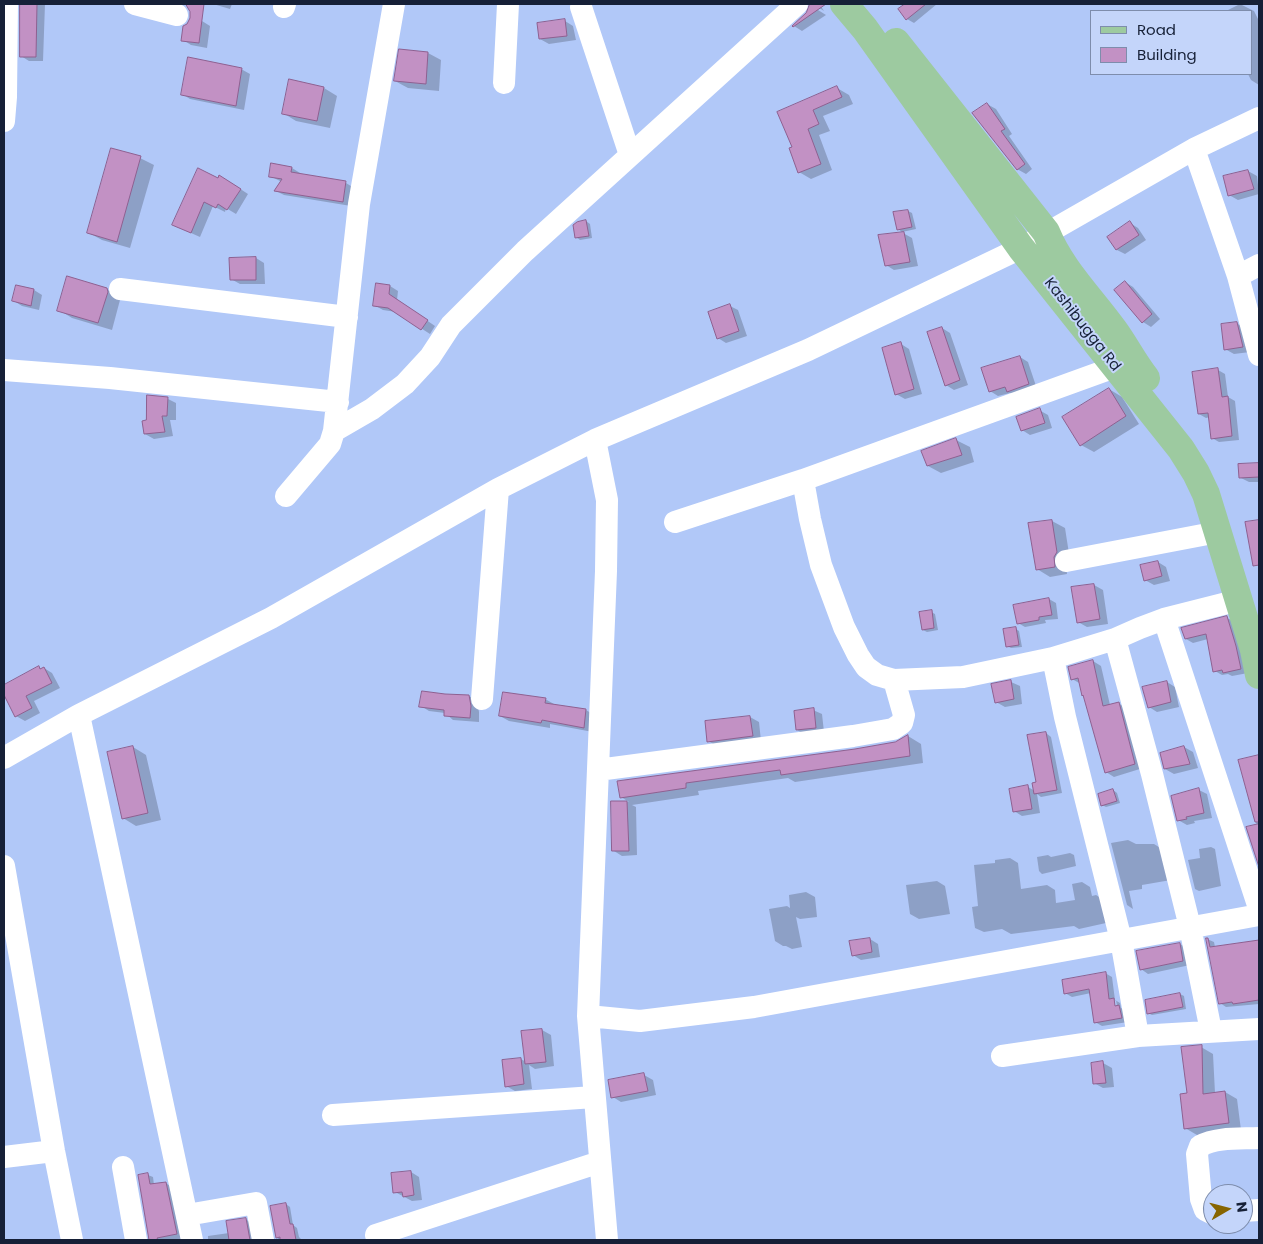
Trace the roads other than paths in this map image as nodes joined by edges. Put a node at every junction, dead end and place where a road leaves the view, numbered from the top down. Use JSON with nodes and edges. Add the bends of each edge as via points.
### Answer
{"nodes":[{"id":1,"x":135,"y":4,"type":"edge"},
{"id":2,"x":394,"y":4,"type":"edge"},
{"id":3,"x":508,"y":4,"type":"edge"},
{"id":4,"x":797,"y":4,"type":"edge"},
{"id":5,"x":844,"y":4,"type":"edge"},
{"id":6,"x":865,"y":4,"type":"edge"},
{"id":7,"x":581,"y":7,"type":"dead end"},
{"id":8,"x":6,"y":13,"type":"edge"},
{"id":9,"x":177,"y":15,"type":"dead end"},
{"id":10,"x":504,"y":83,"type":"dead end"},
{"id":11,"x":1259,"y":118,"type":"edge"},
{"id":12,"x":4,"y":121,"type":"edge"},
{"id":13,"x":1194,"y":149,"type":"junction"},
{"id":14,"x":630,"y":156,"type":"junction"},
{"id":15,"x":1046,"y":232,"type":"junction"},
{"id":16,"x":1020,"y":248,"type":"junction"},
{"id":17,"x":1259,"y":265,"type":"edge"},
{"id":18,"x":1238,"y":276,"type":"junction"},
{"id":19,"x":120,"y":289,"type":"dead end"},
{"id":20,"x":347,"y":318,"type":"junction"},
{"id":21,"x":1259,"y":355,"type":"edge"},
{"id":22,"x":1124,"y":363,"type":"junction"},
{"id":23,"x":4,"y":370,"type":"edge"},
{"id":24,"x":338,"y":402,"type":"junction"},
{"id":25,"x":334,"y":430,"type":"junction"},
{"id":26,"x":595,"y":440,"type":"junction"},
{"id":27,"x":803,"y":480,"type":"junction"},
{"id":28,"x":498,"y":489,"type":"junction"},
{"id":29,"x":286,"y":496,"type":"dead end"},
{"id":30,"x":674,"y":522,"type":"dead end"},
{"id":31,"x":1218,"y":532,"type":"junction"},
{"id":32,"x":1066,"y":561,"type":"dead end"},
{"id":33,"x":1249,"y":603,"type":"edge"},
{"id":34,"x":1164,"y":619,"type":"junction"},
{"id":35,"x":1115,"y":640,"type":"junction"},
{"id":36,"x":1053,"y":658,"type":"junction"},
{"id":37,"x":1259,"y":675,"type":"edge"},
{"id":38,"x":894,"y":680,"type":"junction"},
{"id":39,"x":482,"y":699,"type":"dead end"},
{"id":40,"x":79,"y":715,"type":"junction"},
{"id":41,"x":4,"y":758,"type":"edge"},
{"id":42,"x":598,"y":770,"type":"junction"},
{"id":43,"x":4,"y":866,"type":"edge"},
{"id":44,"x":1259,"y":908,"type":"edge"},
{"id":45,"x":1259,"y":914,"type":"edge"},
{"id":46,"x":1190,"y":927,"type":"junction"},
{"id":47,"x":1121,"y":940,"type":"junction"},
{"id":48,"x":588,"y":1016,"type":"junction"},
{"id":49,"x":1259,"y":1029,"type":"edge"},
{"id":50,"x":1211,"y":1031,"type":"junction"},
{"id":51,"x":1138,"y":1036,"type":"junction"},
{"id":52,"x":1002,"y":1056,"type":"dead end"},
{"id":53,"x":594,"y":1097,"type":"junction"},
{"id":54,"x":333,"y":1115,"type":"dead end"},
{"id":55,"x":1259,"y":1138,"type":"edge"},
{"id":56,"x":54,"y":1150,"type":"junction"},
{"id":57,"x":4,"y":1157,"type":"edge"},
{"id":58,"x":600,"y":1162,"type":"junction"},
{"id":59,"x":123,"y":1166,"type":"dead end"},
{"id":60,"x":1203,"y":1204,"type":"edge"},
{"id":61,"x":187,"y":1215,"type":"junction"},
{"id":62,"x":376,"y":1235,"type":"dead end"},
{"id":63,"x":72,"y":1240,"type":"edge"},
{"id":64,"x":136,"y":1240,"type":"edge"},
{"id":65,"x":192,"y":1240,"type":"edge"},
{"id":66,"x":263,"y":1240,"type":"edge"},
{"id":67,"x":606,"y":1240,"type":"edge"}],
"edges":[{"from":1,"to":9,"type":"street"},
{"from":2,"to":20,"type":"street","via":[[359,204]]},
{"from":3,"to":10,"type":"street"},
{"from":4,"to":14,"type":"street"},
{"from":5,"to":16,"type":"main road","name":"Kashibugga Rd"},
{"from":6,"to":15,"type":"main road","name":"Kashibugga Rd"},
{"from":7,"to":14,"type":"street"},
{"from":8,"to":12,"type":"street"},
{"from":11,"to":13,"type":"street"},
{"from":13,"to":15,"type":"street"},
{"from":13,"to":18,"type":"street"},
{"from":14,"to":25,"type":"street","via":[[525,251],[451,325],[430,357],[405,384],[372,409]]},
{"from":15,"to":16,"type":"street"},
{"from":15,"to":22,"type":"main road","name":"Kashibugga Rd","via":[[1054,252],[1115,332]]},
{"from":16,"to":22,"type":"main road","name":"Kashibugga Rd"},
{"from":16,"to":26,"type":"street","via":[[808,350]]},
{"from":17,"to":18,"type":"street"},
{"from":18,"to":21,"type":"street"},
{"from":19,"to":20,"type":"street"},
{"from":20,"to":24,"type":"street"},
{"from":22,"to":27,"type":"street"},
{"from":22,"to":31,"type":"main road","name":"Kashibugga Rd","via":[[1196,473]]},
{"from":22,"to":33,"type":"main road","name":"Kashibugga Rd","via":[[1198,449],[1224,494]]},
{"from":23,"to":24,"type":"street"},
{"from":24,"to":25,"type":"street"},
{"from":25,"to":29,"type":"street","via":[[330,444]]},
{"from":26,"to":28,"type":"street"},
{"from":26,"to":42,"type":"street","via":[[607,500]]},
{"from":27,"to":30,"type":"street"},
{"from":27,"to":38,"type":"street","via":[[821,565],[844,627],[866,667]]},
{"from":28,"to":39,"type":"street"},
{"from":28,"to":40,"type":"street","via":[[271,618]]},
{"from":31,"to":32,"type":"street"},
{"from":31,"to":33,"type":"main road","name":"Kashibugga Rd"},
{"from":33,"to":34,"type":"street"},
{"from":33,"to":37,"type":"main road","name":"Kashibugga Rd"},
{"from":34,"to":35,"type":"street"},
{"from":34,"to":44,"type":"street"},
{"from":35,"to":36,"type":"street"},
{"from":35,"to":46,"type":"street"},
{"from":36,"to":38,"type":"street","via":[[963,677]]},
{"from":36,"to":47,"type":"street"},
{"from":38,"to":42,"type":"street","via":[[904,715],[902,723],[893,729]]},
{"from":40,"to":41,"type":"street"},
{"from":40,"to":61,"type":"street"},
{"from":42,"to":48,"type":"street"},
{"from":43,"to":56,"type":"street"},
{"from":45,"to":46,"type":"street"},
{"from":46,"to":47,"type":"street"},
{"from":46,"to":50,"type":"street"},
{"from":47,"to":48,"type":"street","via":[[754,1007],[640,1021]]},
{"from":47,"to":51,"type":"street"},
{"from":48,"to":53,"type":"street"},
{"from":49,"to":50,"type":"street"},
{"from":50,"to":51,"type":"street"},
{"from":51,"to":52,"type":"street"},
{"from":53,"to":54,"type":"street"},
{"from":53,"to":58,"type":"street"},
{"from":55,"to":60,"type":"street","via":[[1216,1141],[1200,1146],[1197,1154]]},
{"from":56,"to":57,"type":"street"},
{"from":56,"to":63,"type":"street"},
{"from":58,"to":62,"type":"street"},
{"from":58,"to":67,"type":"street"},
{"from":59,"to":64,"type":"street"},
{"from":61,"to":65,"type":"street"},
{"from":61,"to":66,"type":"street","via":[[256,1203]]}]}
